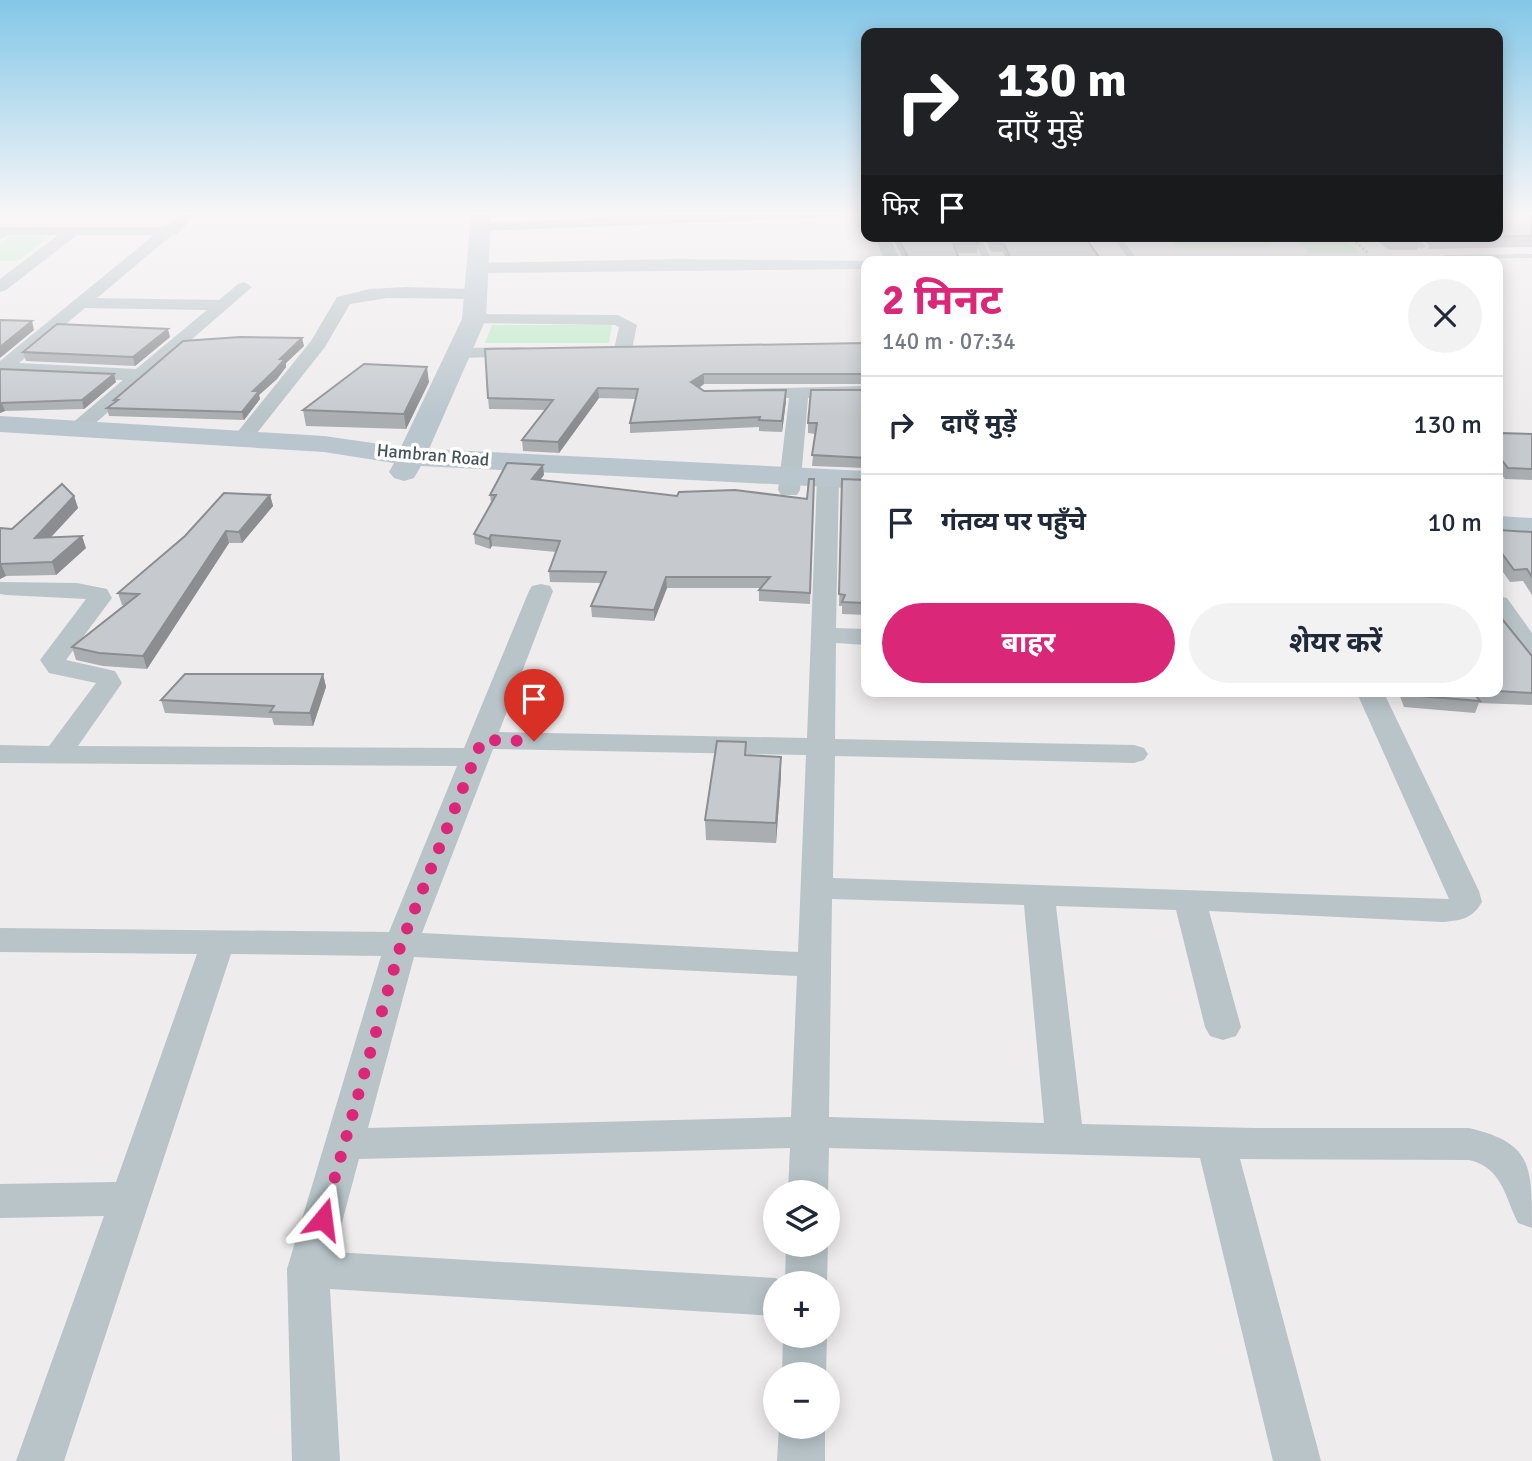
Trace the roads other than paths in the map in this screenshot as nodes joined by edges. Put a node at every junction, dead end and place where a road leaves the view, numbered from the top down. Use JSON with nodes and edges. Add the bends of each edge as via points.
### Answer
{"nodes":[{"id":1,"x":110,"y":281,"type":"edge"},
{"id":2,"x":477,"y":281,"type":"edge"},
{"id":3,"x":244,"y":286,"type":"dead end"},
{"id":4,"x":476,"y":294,"type":"junction"},
{"id":5,"x":83,"y":303,"type":"junction"},
{"id":6,"x":222,"y":305,"type":"junction"},
{"id":7,"x":474,"y":319,"type":"junction"},
{"id":8,"x":57,"y":325,"type":"junction"},
{"id":9,"x":85,"y":326,"type":"edge"},
{"id":10,"x":166,"y":329,"type":"edge"},
{"id":11,"x":193,"y":330,"type":"junction"},
{"id":12,"x":623,"y":349,"type":"edge"},
{"id":13,"x":542,"y":351,"type":"edge"},
{"id":14,"x":461,"y":353,"type":"junction"},
{"id":15,"x":1,"y":369,"type":"edge"},
{"id":16,"x":140,"y":375,"type":"junction"},
{"id":17,"x":861,"y":392,"type":"edge"},
{"id":18,"x":730,"y":393,"type":"edge"},
{"id":19,"x":799,"y":393,"type":"junction"},
{"id":20,"x":0,"y":424,"type":"edge"},
{"id":21,"x":78,"y":429,"type":"junction"},
{"id":22,"x":0,"y":439,"type":"edge"},
{"id":23,"x":242,"y":439,"type":"junction"},
{"id":24,"x":408,"y":464,"type":"junction"},
{"id":25,"x":861,"y":481,"type":"edge"},
{"id":26,"x":789,"y":483,"type":"junction"},
{"id":27,"x":827,"y":485,"type":"junction"},
{"id":28,"x":861,"y":492,"type":"edge"},
{"id":29,"x":1503,"y":514,"type":"edge"},
{"id":30,"x":1532,"y":516,"type":"edge"},
{"id":31,"x":1503,"y":525,"type":"edge"},
{"id":32,"x":1532,"y":527,"type":"edge"},
{"id":33,"x":2,"y":591,"type":"edge"},
{"id":34,"x":541,"y":591,"type":"dead end"},
{"id":35,"x":1503,"y":610,"type":"edge"},
{"id":36,"x":822,"y":635,"type":"junction"},
{"id":37,"x":861,"y":636,"type":"edge"},
{"id":38,"x":1532,"y":651,"type":"edge"},
{"id":39,"x":1372,"y":697,"type":"edge"},
{"id":40,"x":821,"y":746,"type":"junction"},
{"id":41,"x":479,"y":749,"type":"junction"},
{"id":42,"x":0,"y":754,"type":"edge"},
{"id":43,"x":57,"y":754,"type":"junction"},
{"id":44,"x":1134,"y":754,"type":"dead end"},
{"id":45,"x":816,"y":888,"type":"junction"},
{"id":46,"x":1040,"y":895,"type":"junction"},
{"id":47,"x":1189,"y":899,"type":"junction"},
{"id":48,"x":0,"y":940,"type":"edge"},
{"id":49,"x":218,"y":942,"type":"junction"},
{"id":50,"x":401,"y":944,"type":"junction"},
{"id":51,"x":814,"y":965,"type":"junction"},
{"id":52,"x":1223,"y":1027,"type":"dead end"},
{"id":53,"x":810,"y":1132,"type":"junction"},
{"id":54,"x":1065,"y":1140,"type":"junction"},
{"id":55,"x":1216,"y":1143,"type":"junction"},
{"id":56,"x":344,"y":1144,"type":"junction"},
{"id":57,"x":808,"y":1180,"type":"edge"},
{"id":58,"x":130,"y":1199,"type":"junction"},
{"id":59,"x":0,"y":1201,"type":"edge"},
{"id":60,"x":1532,"y":1211,"type":"edge"},
{"id":61,"x":308,"y":1269,"type":"junction"},
{"id":62,"x":763,"y":1296,"type":"edge"},
{"id":63,"x":802,"y":1439,"type":"edge"},
{"id":64,"x":40,"y":1461,"type":"edge"},
{"id":65,"x":316,"y":1461,"type":"edge"},
{"id":66,"x":801,"y":1461,"type":"edge"},
{"id":67,"x":1297,"y":1461,"type":"edge"}],
"edges":[{"from":1,"to":5,"type":"street"},
{"from":2,"to":4,"type":"main road"},
{"from":3,"to":6,"type":"street"},
{"from":4,"to":7,"type":"main road"},
{"from":4,"to":23,"type":"street","via":[[349,297],[319,343]]},
{"from":5,"to":6,"type":"street"},
{"from":5,"to":8,"type":"street"},
{"from":6,"to":11,"type":"street"},
{"from":7,"to":12,"type":"street","via":[[618,320],[628,326]]},
{"from":7,"to":14,"type":"main road"},
{"from":8,"to":9,"type":"street"},
{"from":8,"to":15,"type":"street"},
{"from":10,"to":11,"type":"street"},
{"from":11,"to":16,"type":"street"},
{"from":13,"to":14,"type":"street"},
{"from":14,"to":24,"type":"main road"},
{"from":15,"to":16,"type":"street"},
{"from":16,"to":21,"type":"street"},
{"from":17,"to":19,"type":"street"},
{"from":18,"to":19,"type":"street"},
{"from":19,"to":26,"type":"street"},
{"from":20,"to":21,"type":"main road","name":"Hambran Road"},
{"from":21,"to":23,"type":"main road","name":"Hambran Road"},
{"from":22,"to":24,"type":"main road","name":"Hambran Road"},
{"from":23,"to":24,"type":"main road","name":"Hambran Road","via":[[341,445]]},
{"from":24,"to":26,"type":"main road","name":"Hambran Road"},
{"from":25,"to":27,"type":"main road","name":"Hambran Road"},
{"from":26,"to":27,"type":"main road","name":"Hambran Road"},
{"from":27,"to":28,"type":"main road","name":"Hambran Road"},
{"from":27,"to":36,"type":"street"},
{"from":29,"to":30,"type":"main road"},
{"from":31,"to":32,"type":"main road"},
{"from":33,"to":43,"type":"street","via":[[78,590],[100,598],[53,660],[58,667],[106,677],[109,683]]},
{"from":34,"to":41,"type":"street"},
{"from":35,"to":38,"type":"street"},
{"from":36,"to":37,"type":"street"},
{"from":36,"to":40,"type":"street"},
{"from":39,"to":47,"type":"street","via":[[1466,902],[1460,909]]},
{"from":40,"to":41,"type":"street"},
{"from":40,"to":44,"type":"street"},
{"from":40,"to":45,"type":"street"},
{"from":41,"to":43,"type":"street"},
{"from":41,"to":50,"type":"street"},
{"from":42,"to":43,"type":"street"},
{"from":45,"to":46,"type":"street"},
{"from":45,"to":51,"type":"street"},
{"from":46,"to":47,"type":"street"},
{"from":46,"to":54,"type":"street"},
{"from":47,"to":52,"type":"street"},
{"from":48,"to":49,"type":"street"},
{"from":49,"to":50,"type":"street"},
{"from":49,"to":58,"type":"street"},
{"from":50,"to":51,"type":"street"},
{"from":50,"to":56,"type":"street"},
{"from":51,"to":53,"type":"street"},
{"from":53,"to":54,"type":"street"},
{"from":53,"to":56,"type":"street"},
{"from":53,"to":57,"type":"street"},
{"from":54,"to":55,"type":"street"},
{"from":55,"to":60,"type":"street","via":[[1485,1146],[1508,1160]]},
{"from":55,"to":67,"type":"street"},
{"from":56,"to":61,"type":"street"},
{"from":58,"to":59,"type":"street"},
{"from":58,"to":64,"type":"street"},
{"from":61,"to":62,"type":"street"},
{"from":61,"to":65,"type":"street"},
{"from":63,"to":66,"type":"street"}]}
